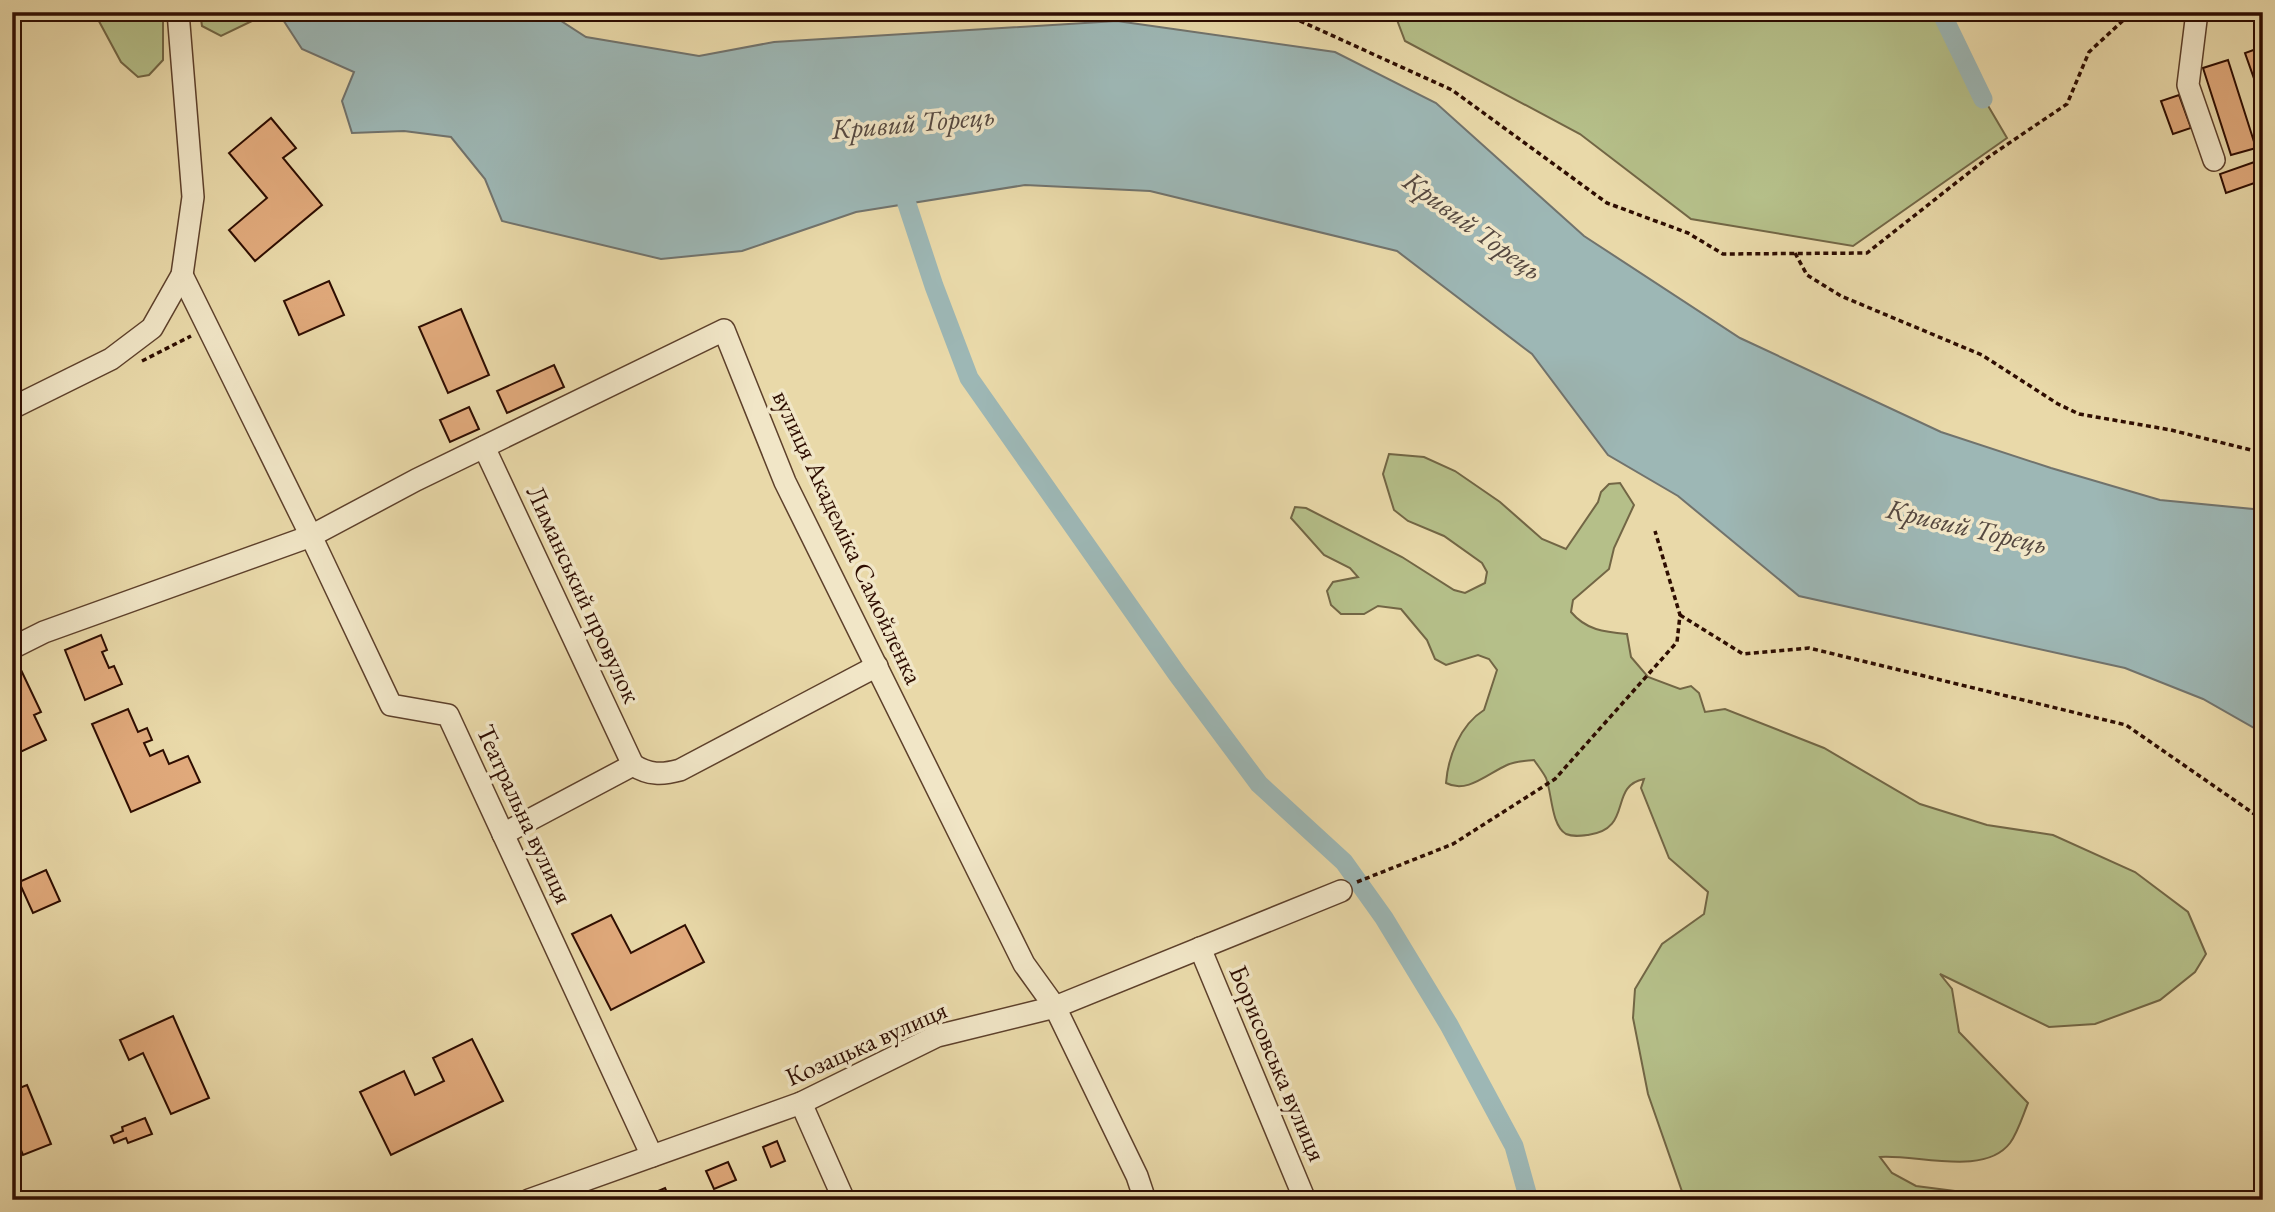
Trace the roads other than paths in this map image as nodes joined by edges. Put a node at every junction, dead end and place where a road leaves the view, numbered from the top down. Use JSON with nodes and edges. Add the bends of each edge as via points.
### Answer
{"nodes":[{"id":1,"x":178,"y":12,"type":"edge"},
{"id":2,"x":2197,"y":12,"type":"edge"},
{"id":3,"x":2214,"y":160,"type":"dead end"},
{"id":4,"x":182,"y":275,"type":"junction"},
{"id":5,"x":12,"y":408,"type":"edge"},
{"id":6,"x":484,"y":447,"type":"junction"},
{"id":7,"x":311,"y":536,"type":"junction"},
{"id":8,"x":12,"y":648,"type":"edge"},
{"id":9,"x":877,"y":666,"type":"junction"},
{"id":10,"x":634,"y":765,"type":"junction"},
{"id":11,"x":503,"y":834,"type":"junction"},
{"id":12,"x":1341,"y":891,"type":"dead end"},
{"id":13,"x":1200,"y":948,"type":"junction"},
{"id":14,"x":1055,"y":1007,"type":"junction"},
{"id":15,"x":801,"y":1103,"type":"junction"},
{"id":16,"x":652,"y":1156,"type":"junction"},
{"id":17,"x":568,"y":1193,"type":"edge"},
{"id":18,"x":529,"y":1200,"type":"edge"},
{"id":19,"x":844,"y":1200,"type":"edge"},
{"id":20,"x":1145,"y":1200,"type":"edge"},
{"id":21,"x":1305,"y":1200,"type":"edge"}],
"edges":[{"from":1,"to":4,"type":"street","via":[[193,197]]},
{"from":2,"to":3,"type":"street","via":[[2188,85]]},
{"from":4,"to":5,"type":"street","via":[[152,328],[111,359]]},
{"from":4,"to":7,"type":"street","name":"Театральна вулиця"},
{"from":6,"to":7,"type":"street","name":"вулиця Академіка Самойленка"},
{"from":6,"to":9,"type":"street","name":"вулиця Академіка Самойленка","via":[[724,330],[785,482]]},
{"from":6,"to":10,"type":"street","name":"Лиманський провулок"},
{"from":7,"to":8,"type":"street","name":"вулиця Академіка Самойленка","via":[[44,632]]},
{"from":7,"to":11,"type":"street","name":"Театральна вулиця","via":[[391,705],[448,715]]},
{"from":9,"to":10,"type":"street","via":[[680,770],[662,775]]},
{"from":9,"to":14,"type":"street","name":"вулиця Академіка Самойленка","via":[[1024,964]]},
{"from":10,"to":11,"type":"street"},
{"from":11,"to":16,"type":"street","name":"Театральна вулиця"},
{"from":12,"to":13,"type":"street","name":"Козацька вулиця"},
{"from":13,"to":14,"type":"street","name":"Козацька вулиця"},
{"from":13,"to":21,"type":"street","name":"Борисовська вулиця"},
{"from":14,"to":15,"type":"street","name":"Козацька вулиця","via":[[937,1036]]},
{"from":14,"to":20,"type":"street","name":"вулиця Академіка Самойленка"},
{"from":15,"to":16,"type":"street","name":"Козацька вулиця"},
{"from":15,"to":19,"type":"street"},
{"from":16,"to":17,"type":"street","name":"Козацька вулиця"},
{"from":17,"to":18,"type":"street","name":"Козацька вулиця"}]}
